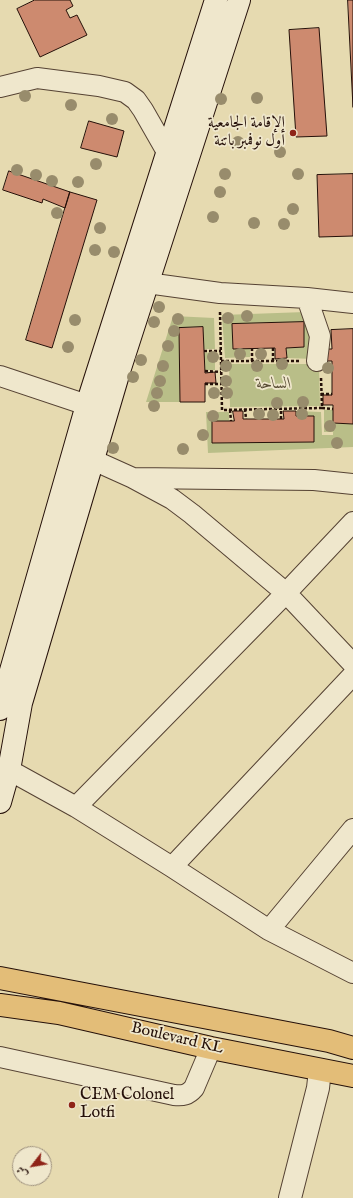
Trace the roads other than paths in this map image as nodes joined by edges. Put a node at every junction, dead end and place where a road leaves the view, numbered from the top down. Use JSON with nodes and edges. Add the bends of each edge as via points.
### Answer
{"nodes":[{"id":1,"x":216,"y":0,"type":"edge"},
{"id":2,"x":239,"y":0,"type":"edge"},
{"id":3,"x":0,"y":87,"type":"edge"},
{"id":4,"x":167,"y":152,"type":"junction"},
{"id":5,"x":147,"y":284,"type":"junction"},
{"id":6,"x":307,"y":298,"type":"junction"},
{"id":7,"x":353,"y":303,"type":"edge"},
{"id":8,"x":317,"y":361,"type":"road end"},
{"id":9,"x":0,"y":376,"type":"edge"},
{"id":10,"x":98,"y":407,"type":"junction"},
{"id":11,"x":93,"y":460,"type":"junction"},
{"id":12,"x":133,"y":478,"type":"junction"},
{"id":13,"x":353,"y":484,"type":"edge"},
{"id":14,"x":353,"y":522,"type":"edge"},
{"id":15,"x":286,"y":593,"type":"junction"},
{"id":16,"x":353,"y":664,"type":"edge"},
{"id":17,"x":5,"y":668,"type":"edge"},
{"id":18,"x":353,"y":675,"type":"edge"},
{"id":19,"x":0,"y":709,"type":"edge"},
{"id":20,"x":5,"y":768,"type":"edge"},
{"id":21,"x":0,"y":802,"type":"edge"},
{"id":22,"x":76,"y":808,"type":"junction"},
{"id":23,"x":353,"y":829,"type":"edge"},
{"id":24,"x":172,"y":867,"type":"junction"},
{"id":25,"x":269,"y":930,"type":"junction"},
{"id":26,"x":353,"y":973,"type":"edge"},
{"id":27,"x":0,"y":978,"type":"edge"},
{"id":28,"x":0,"y":1005,"type":"edge"},
{"id":29,"x":211,"y":1048,"type":"junction"},
{"id":30,"x":353,"y":1048,"type":"edge"},
{"id":31,"x":0,"y":1058,"type":"edge"},
{"id":32,"x":320,"y":1070,"type":"junction"},
{"id":33,"x":353,"y":1076,"type":"edge"},
{"id":34,"x":290,"y":1198,"type":"edge"}],
"edges":[{"from":1,"to":4,"type":"main road"},
{"from":2,"to":5,"type":"main road"},
{"from":3,"to":4,"type":"street","via":[[38,78],[125,92],[136,100],[143,110]]},
{"from":4,"to":10,"type":"main road"},
{"from":5,"to":6,"type":"street","via":[[220,293]]},
{"from":5,"to":10,"type":"main road"},
{"from":6,"to":7,"type":"street"},
{"from":6,"to":8,"type":"street","via":[[320,336]]},
{"from":9,"to":10,"type":"street"},
{"from":10,"to":11,"type":"main road"},
{"from":10,"to":17,"type":"main road"},
{"from":11,"to":12,"type":"street"},
{"from":11,"to":20,"type":"main road","via":[[21,703]]},
{"from":12,"to":13,"type":"street","via":[[314,480]]},
{"from":12,"to":15,"type":"street","via":[[172,499],[192,514]]},
{"from":14,"to":15,"type":"street"},
{"from":15,"to":16,"type":"street"},
{"from":15,"to":22,"type":"street"},
{"from":17,"to":19,"type":"main road"},
{"from":18,"to":24,"type":"street"},
{"from":20,"to":21,"type":"main road"},
{"from":20,"to":22,"type":"street"},
{"from":22,"to":24,"type":"street"},
{"from":23,"to":25,"type":"street"},
{"from":24,"to":25,"type":"street"},
{"from":25,"to":26,"type":"street"},
{"from":27,"to":30,"type":"main road","name":"Boulevard KL"},
{"from":28,"to":29,"type":"main road","name":"Boulevard KL","via":[[59,1013]]},
{"from":29,"to":31,"type":"street","via":[[194,1088],[184,1096]]},
{"from":29,"to":32,"type":"main road","name":"Boulevard KL"},
{"from":32,"to":33,"type":"main road","name":"Boulevard KL"},
{"from":32,"to":34,"type":"main road","via":[[318,1088]]}]}
